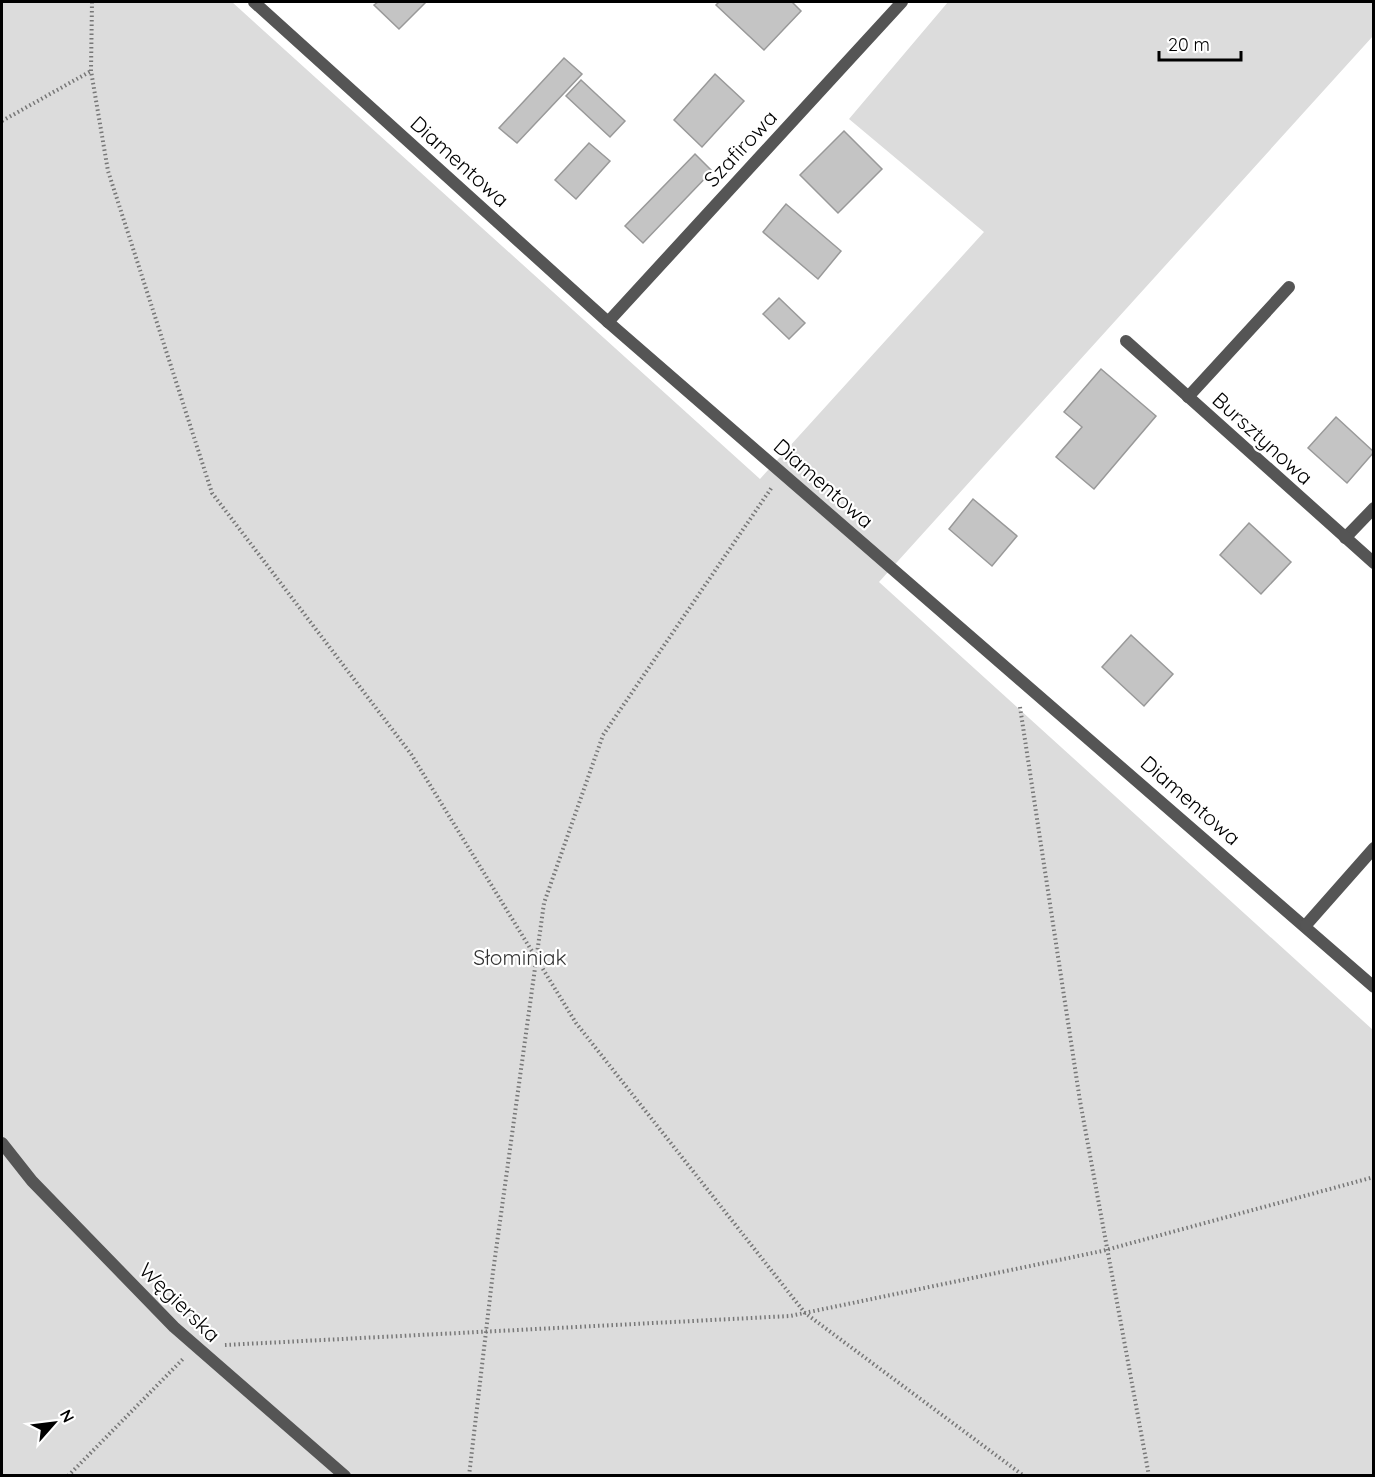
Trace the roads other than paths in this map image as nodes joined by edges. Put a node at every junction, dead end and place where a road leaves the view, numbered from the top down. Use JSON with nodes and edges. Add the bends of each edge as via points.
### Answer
{"nodes":[{"id":1,"x":254,"y":2,"type":"edge"},
{"id":2,"x":902,"y":2,"type":"edge"},
{"id":3,"x":1289,"y":287,"type":"dead end"},
{"id":4,"x":608,"y":322,"type":"junction"},
{"id":5,"x":1126,"y":341,"type":"dead end"},
{"id":6,"x":1188,"y":397,"type":"junction"},
{"id":7,"x":1374,"y":508,"type":"edge"},
{"id":8,"x":1346,"y":538,"type":"junction"},
{"id":9,"x":1374,"y":563,"type":"edge"},
{"id":10,"x":1374,"y":848,"type":"edge"},
{"id":11,"x":1306,"y":925,"type":"junction"},
{"id":12,"x":1374,"y":987,"type":"edge"},
{"id":13,"x":2,"y":1143,"type":"edge"},
{"id":14,"x":345,"y":1476,"type":"edge"}],
"edges":[{"from":1,"to":4,"type":"street","name":"Diamentowa"},
{"from":2,"to":4,"type":"street","name":"Szafirowa"},
{"from":3,"to":6,"type":"street"},
{"from":4,"to":11,"type":"street","name":"Diamentowa"},
{"from":5,"to":6,"type":"street","name":"Bursztynowa"},
{"from":6,"to":8,"type":"street","name":"Bursztynowa"},
{"from":7,"to":8,"type":"street"},
{"from":8,"to":9,"type":"street","name":"Bursztynowa"},
{"from":10,"to":11,"type":"street"},
{"from":11,"to":12,"type":"street","name":"Diamentowa"},
{"from":13,"to":14,"type":"street","name":"Węgierska","via":[[32,1181],[174,1327]]}]}
